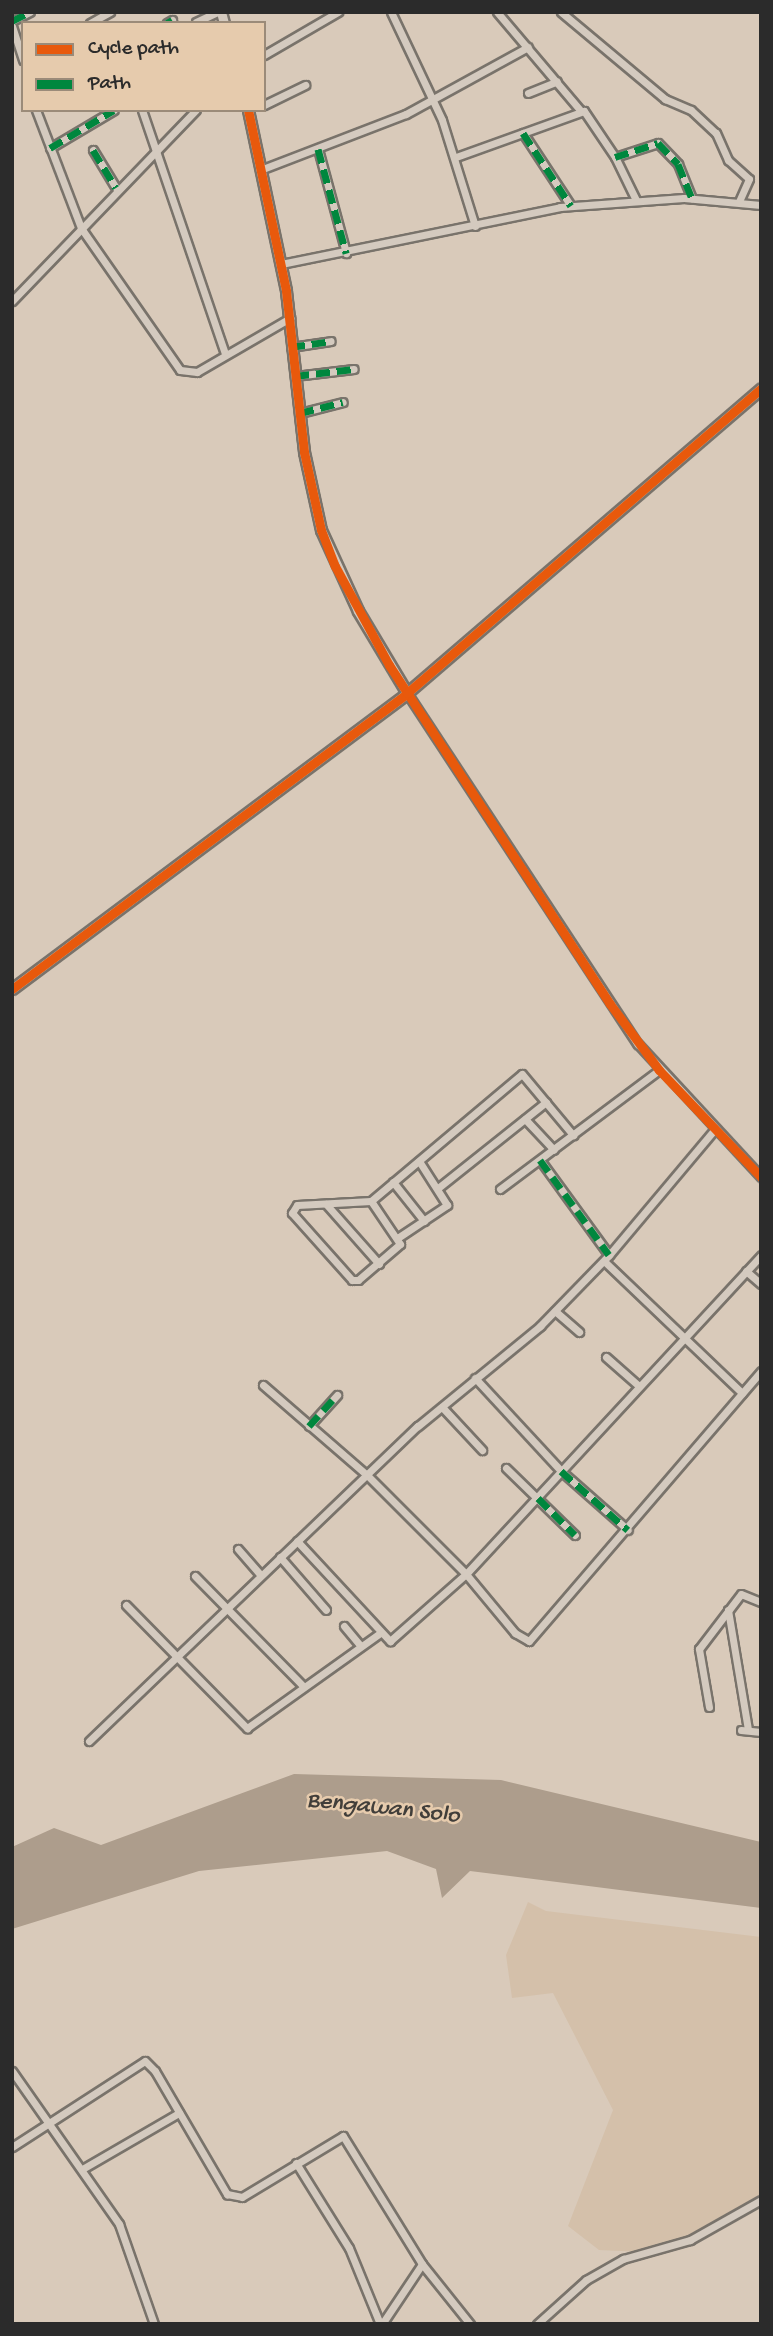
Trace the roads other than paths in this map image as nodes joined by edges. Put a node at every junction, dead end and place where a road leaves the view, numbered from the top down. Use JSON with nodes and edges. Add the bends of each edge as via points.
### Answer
{"nodes":[{"id":1,"x":30,"y":12,"type":"edge"},
{"id":2,"x":111,"y":12,"type":"edge"},
{"id":3,"x":219,"y":12,"type":"edge"},
{"id":4,"x":338,"y":12,"type":"edge"},
{"id":5,"x":391,"y":12,"type":"edge"},
{"id":6,"x":497,"y":12,"type":"edge"},
{"id":7,"x":561,"y":12,"type":"edge"},
{"id":8,"x":94,"y":21,"type":"edge"},
{"id":9,"x":198,"y":21,"type":"edge"},
{"id":10,"x":12,"y":23,"type":"edge"},
{"id":11,"x":528,"y":47,"type":"junction"},
{"id":12,"x":21,"y":52,"type":"edge"},
{"id":13,"x":266,"y":54,"type":"edge"},
{"id":14,"x":557,"y":81,"type":"junction"},
{"id":15,"x":305,"y":85,"type":"dead end"},
{"id":16,"x":528,"y":93,"type":"dead end"},
{"id":17,"x":433,"y":101,"type":"junction"},
{"id":18,"x":266,"y":104,"type":"edge"},
{"id":19,"x":581,"y":111,"type":"junction"},
{"id":20,"x":37,"y":112,"type":"edge"},
{"id":21,"x":111,"y":112,"type":"edge"},
{"id":22,"x":143,"y":112,"type":"edge"},
{"id":23,"x":194,"y":112,"type":"edge"},
{"id":24,"x":249,"y":112,"type":"edge"},
{"id":25,"x":523,"y":133,"type":"junction"},
{"id":26,"x":50,"y":148,"type":"junction"},
{"id":27,"x":156,"y":149,"type":"junction"},
{"id":28,"x":318,"y":149,"type":"junction"},
{"id":29,"x":93,"y":150,"type":"dead end"},
{"id":30,"x":456,"y":157,"type":"junction"},
{"id":31,"x":615,"y":157,"type":"junction"},
{"id":32,"x":260,"y":170,"type":"junction"},
{"id":33,"x":116,"y":188,"type":"junction"},
{"id":34,"x":692,"y":198,"type":"junction"},
{"id":35,"x":636,"y":200,"type":"junction"},
{"id":36,"x":739,"y":201,"type":"junction"},
{"id":37,"x":761,"y":205,"type":"edge"},
{"id":38,"x":571,"y":206,"type":"junction"},
{"id":39,"x":475,"y":226,"type":"junction"},
{"id":40,"x":81,"y":228,"type":"junction"},
{"id":41,"x":346,"y":253,"type":"junction"},
{"id":42,"x":281,"y":264,"type":"junction"},
{"id":43,"x":12,"y":301,"type":"edge"},
{"id":44,"x":290,"y":318,"type":"junction"},
{"id":45,"x":331,"y":341,"type":"dead end"},
{"id":46,"x":291,"y":347,"type":"junction"},
{"id":47,"x":225,"y":354,"type":"junction"},
{"id":48,"x":354,"y":369,"type":"dead end"},
{"id":49,"x":295,"y":376,"type":"junction"},
{"id":50,"x":761,"y":387,"type":"edge"},
{"id":51,"x":343,"y":402,"type":"dead end"},
{"id":52,"x":300,"y":413,"type":"junction"},
{"id":53,"x":407,"y":694,"type":"junction"},
{"id":54,"x":12,"y":989,"type":"edge"},
{"id":55,"x":659,"y":1070,"type":"junction"},
{"id":56,"x":546,"y":1102,"type":"junction"},
{"id":57,"x":525,"y":1119,"type":"junction"},
{"id":58,"x":715,"y":1129,"type":"junction"},
{"id":59,"x":573,"y":1135,"type":"junction"},
{"id":60,"x":554,"y":1150,"type":"junction"},
{"id":61,"x":540,"y":1160,"type":"junction"},
{"id":62,"x":419,"y":1161,"type":"junction"},
{"id":63,"x":761,"y":1177,"type":"edge"},
{"id":64,"x":393,"y":1182,"type":"junction"},
{"id":65,"x":438,"y":1188,"type":"junction"},
{"id":66,"x":500,"y":1189,"type":"dead end"},
{"id":67,"x":371,"y":1201,"type":"junction"},
{"id":68,"x":327,"y":1204,"type":"junction"},
{"id":69,"x":424,"y":1221,"type":"junction"},
{"id":70,"x":399,"y":1237,"type":"junction"},
{"id":71,"x":761,"y":1255,"type":"edge"},
{"id":72,"x":607,"y":1258,"type":"junction"},
{"id":73,"x":379,"y":1264,"type":"junction"},
{"id":74,"x":746,"y":1271,"type":"junction"},
{"id":75,"x":761,"y":1284,"type":"edge"},
{"id":76,"x":555,"y":1311,"type":"junction"},
{"id":77,"x":579,"y":1332,"type":"dead end"},
{"id":78,"x":685,"y":1338,"type":"junction"},
{"id":79,"x":606,"y":1357,"type":"dead end"},
{"id":80,"x":761,"y":1371,"type":"edge"},
{"id":81,"x":475,"y":1378,"type":"junction"},
{"id":82,"x":263,"y":1385,"type":"dead end"},
{"id":83,"x":639,"y":1386,"type":"junction"},
{"id":84,"x":741,"y":1393,"type":"junction"},
{"id":85,"x":337,"y":1395,"type":"dead end"},
{"id":86,"x":442,"y":1407,"type":"junction"},
{"id":87,"x":309,"y":1426,"type":"junction"},
{"id":88,"x":482,"y":1450,"type":"dead end"},
{"id":89,"x":506,"y":1468,"type":"dead end"},
{"id":90,"x":561,"y":1471,"type":"junction"},
{"id":91,"x":367,"y":1475,"type":"junction"},
{"id":92,"x":538,"y":1497,"type":"junction"},
{"id":93,"x":628,"y":1530,"type":"junction"},
{"id":94,"x":575,"y":1535,"type":"dead end"},
{"id":95,"x":297,"y":1541,"type":"junction"},
{"id":96,"x":238,"y":1549,"type":"dead end"},
{"id":97,"x":280,"y":1557,"type":"junction"},
{"id":98,"x":466,"y":1574,"type":"junction"},
{"id":99,"x":261,"y":1575,"type":"junction"},
{"id":100,"x":195,"y":1576,"type":"dead end"},
{"id":101,"x":761,"y":1602,"type":"edge"},
{"id":102,"x":126,"y":1605,"type":"dead end"},
{"id":103,"x":227,"y":1609,"type":"junction"},
{"id":104,"x":326,"y":1610,"type":"dead end"},
{"id":105,"x":728,"y":1610,"type":"junction"},
{"id":106,"x":344,"y":1626,"type":"dead end"},
{"id":107,"x":379,"y":1634,"type":"junction"},
{"id":108,"x":361,"y":1646,"type":"junction"},
{"id":109,"x":176,"y":1656,"type":"junction"},
{"id":110,"x":303,"y":1686,"type":"junction"},
{"id":111,"x":709,"y":1707,"type":"dead end"},
{"id":112,"x":761,"y":1732,"type":"edge"},
{"id":113,"x":89,"y":1741,"type":"dead end"},
{"id":114,"x":12,"y":2071,"type":"edge"},
{"id":115,"x":179,"y":2113,"type":"junction"},
{"id":116,"x":49,"y":2122,"type":"junction"},
{"id":117,"x":12,"y":2147,"type":"edge"},
{"id":118,"x":296,"y":2163,"type":"junction"},
{"id":119,"x":84,"y":2168,"type":"junction"},
{"id":120,"x":761,"y":2200,"type":"edge"},
{"id":121,"x":422,"y":2264,"type":"junction"},
{"id":122,"x":154,"y":2324,"type":"edge"},
{"id":123,"x":381,"y":2324,"type":"edge"},
{"id":124,"x":470,"y":2324,"type":"edge"},
{"id":125,"x":537,"y":2324,"type":"edge"}],
"edges":[{"from":1,"to":10,"type":"street"},
{"from":2,"to":8,"type":"street"},
{"from":3,"to":9,"type":"street"},
{"from":4,"to":13,"type":"street"},
{"from":5,"to":17,"type":"street"},
{"from":6,"to":11,"type":"street"},
{"from":7,"to":36,"type":"street","via":[[665,99],[691,110],[716,133],[728,160],[748,179]]},
{"from":10,"to":12,"type":"street"},
{"from":11,"to":14,"type":"street"},
{"from":11,"to":17,"type":"street"},
{"from":14,"to":16,"type":"street"},
{"from":14,"to":19,"type":"street"},
{"from":15,"to":18,"type":"street"},
{"from":17,"to":28,"type":"street"},
{"from":17,"to":30,"type":"street"},
{"from":19,"to":25,"type":"street"},
{"from":19,"to":31,"type":"street","via":[[593,119]]},
{"from":20,"to":26,"type":"street"},
{"from":21,"to":26,"type":"street"},
{"from":22,"to":27,"type":"street"},
{"from":23,"to":27,"type":"street"},
{"from":24,"to":32,"type":"street"},
{"from":25,"to":30,"type":"street"},
{"from":25,"to":38,"type":"street"},
{"from":26,"to":40,"type":"street"},
{"from":27,"to":33,"type":"street"},
{"from":27,"to":47,"type":"street"},
{"from":28,"to":32,"type":"street"},
{"from":28,"to":41,"type":"street"},
{"from":29,"to":33,"type":"street"},
{"from":30,"to":39,"type":"street"},
{"from":31,"to":34,"type":"street","via":[[659,143],[678,164]]},
{"from":31,"to":35,"type":"street"},
{"from":32,"to":42,"type":"street"},
{"from":33,"to":40,"type":"street"},
{"from":34,"to":35,"type":"street"},
{"from":34,"to":36,"type":"street"},
{"from":35,"to":38,"type":"street"},
{"from":36,"to":37,"type":"street"},
{"from":38,"to":39,"type":"street"},
{"from":39,"to":41,"type":"street"},
{"from":40,"to":43,"type":"street"},
{"from":40,"to":47,"type":"street","via":[[180,370],[193,374]]},
{"from":41,"to":42,"type":"street"},
{"from":42,"to":44,"type":"street"},
{"from":44,"to":46,"type":"street"},
{"from":44,"to":47,"type":"street"},
{"from":45,"to":46,"type":"street"},
{"from":46,"to":49,"type":"street"},
{"from":48,"to":49,"type":"street"},
{"from":49,"to":52,"type":"street"},
{"from":50,"to":53,"type":"street"},
{"from":51,"to":52,"type":"street"},
{"from":52,"to":53,"type":"street","via":[[321,530],[358,611]]},
{"from":53,"to":54,"type":"street"},
{"from":53,"to":55,"type":"street","via":[[565,938]]},
{"from":55,"to":58,"type":"street"},
{"from":55,"to":59,"type":"street"},
{"from":56,"to":57,"type":"street"},
{"from":56,"to":59,"type":"street"},
{"from":56,"to":62,"type":"street","via":[[522,1074]]},
{"from":57,"to":60,"type":"street"},
{"from":57,"to":65,"type":"street"},
{"from":58,"to":63,"type":"street"},
{"from":58,"to":72,"type":"street"},
{"from":59,"to":60,"type":"street"},
{"from":60,"to":61,"type":"street"},
{"from":61,"to":66,"type":"street"},
{"from":61,"to":72,"type":"street"},
{"from":62,"to":64,"type":"street"},
{"from":62,"to":65,"type":"street"},
{"from":64,"to":67,"type":"street"},
{"from":64,"to":69,"type":"street"},
{"from":65,"to":69,"type":"street","via":[[447,1205]]},
{"from":67,"to":68,"type":"street"},
{"from":67,"to":70,"type":"street"},
{"from":68,"to":73,"type":"street"},
{"from":68,"to":73,"type":"street","via":[[297,1205],[292,1213],[352,1280]]},
{"from":69,"to":70,"type":"street"},
{"from":70,"to":73,"type":"street","via":[[398,1249]]},
{"from":71,"to":74,"type":"street"},
{"from":72,"to":76,"type":"street"},
{"from":72,"to":78,"type":"street"},
{"from":74,"to":75,"type":"street"},
{"from":74,"to":78,"type":"street"},
{"from":76,"to":77,"type":"street"},
{"from":76,"to":81,"type":"street"},
{"from":78,"to":83,"type":"street"},
{"from":78,"to":84,"type":"street"},
{"from":79,"to":83,"type":"street"},
{"from":80,"to":84,"type":"street"},
{"from":81,"to":86,"type":"street"},
{"from":81,"to":90,"type":"street"},
{"from":82,"to":87,"type":"street"},
{"from":83,"to":90,"type":"street"},
{"from":84,"to":93,"type":"street"},
{"from":85,"to":87,"type":"street"},
{"from":86,"to":88,"type":"street"},
{"from":86,"to":91,"type":"street"},
{"from":87,"to":91,"type":"street"},
{"from":89,"to":92,"type":"street"},
{"from":90,"to":92,"type":"street"},
{"from":90,"to":93,"type":"street"},
{"from":91,"to":95,"type":"street"},
{"from":91,"to":98,"type":"street"},
{"from":92,"to":94,"type":"street"},
{"from":92,"to":98,"type":"street"},
{"from":93,"to":98,"type":"street","via":[[529,1641],[515,1633]]},
{"from":95,"to":97,"type":"street"},
{"from":95,"to":107,"type":"street"},
{"from":96,"to":99,"type":"street"},
{"from":97,"to":99,"type":"street"},
{"from":97,"to":104,"type":"street"},
{"from":98,"to":107,"type":"street","via":[[390,1641]]},
{"from":99,"to":103,"type":"street"},
{"from":100,"to":103,"type":"street"},
{"from":101,"to":105,"type":"street","via":[[745,1592]]},
{"from":102,"to":109,"type":"street"},
{"from":103,"to":109,"type":"street"},
{"from":103,"to":110,"type":"street"},
{"from":105,"to":111,"type":"street","via":[[699,1649]]},
{"from":105,"to":112,"type":"street","via":[[745,1730]]},
{"from":106,"to":108,"type":"street"},
{"from":107,"to":108,"type":"street"},
{"from":108,"to":110,"type":"street"},
{"from":109,"to":110,"type":"street","via":[[245,1728]]},
{"from":109,"to":113,"type":"street"},
{"from":114,"to":116,"type":"street"},
{"from":115,"to":116,"type":"street","via":[[145,2061]]},
{"from":115,"to":118,"type":"street","via":[[227,2194],[242,2197]]},
{"from":115,"to":119,"type":"street"},
{"from":116,"to":117,"type":"street"},
{"from":116,"to":119,"type":"street"},
{"from":118,"to":121,"type":"street","via":[[343,2136]]},
{"from":118,"to":123,"type":"street","via":[[349,2248]]},
{"from":119,"to":122,"type":"street","via":[[118,2224]]},
{"from":120,"to":125,"type":"street","via":[[690,2240],[614,2264],[586,2280]]},
{"from":121,"to":123,"type":"street"},
{"from":121,"to":124,"type":"street"}]}
